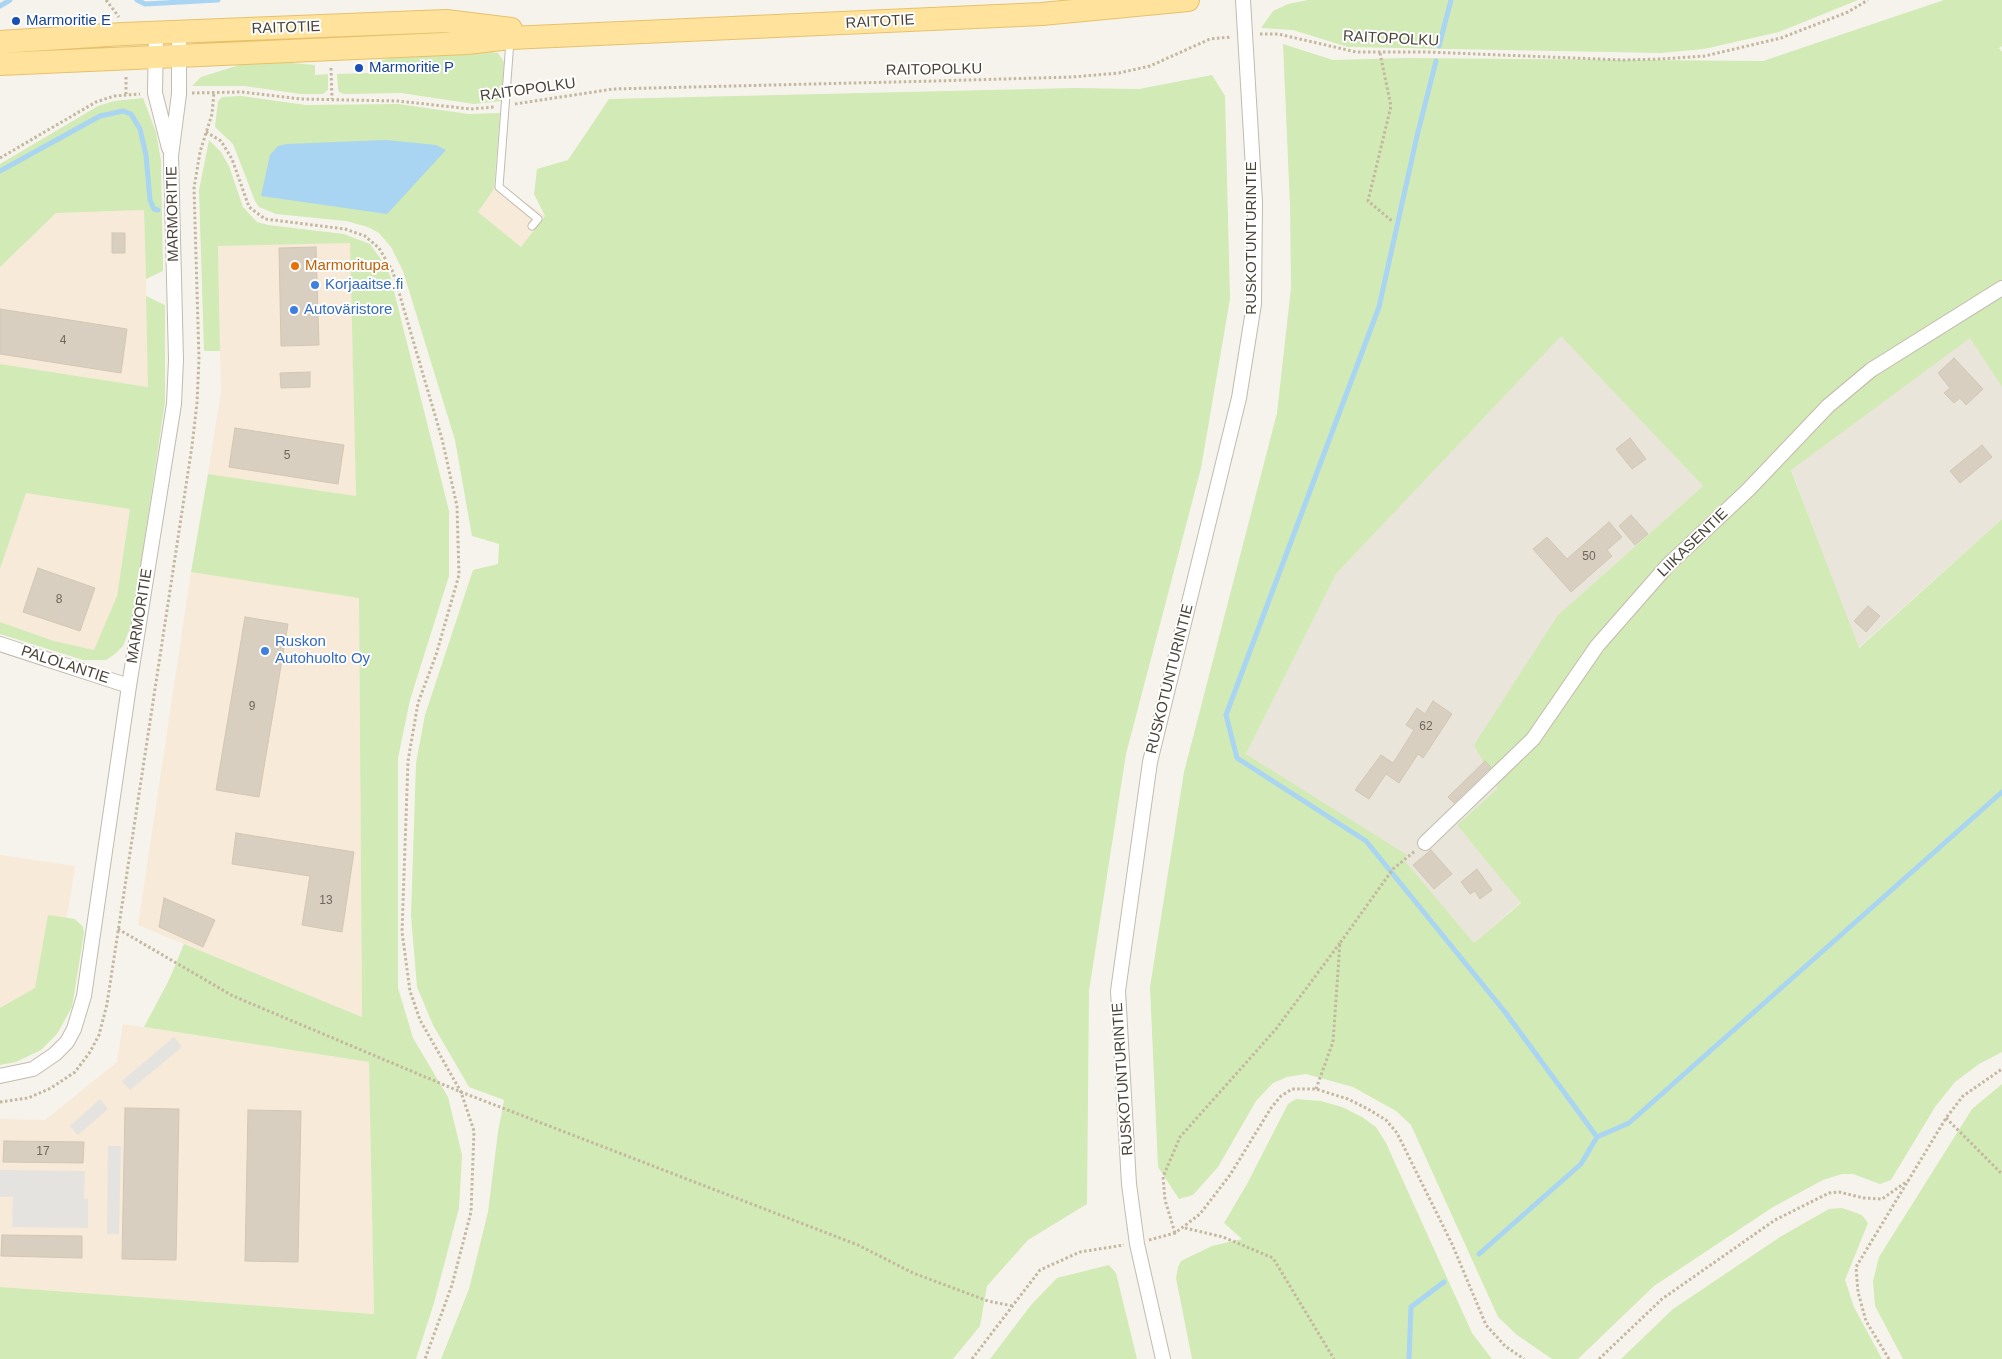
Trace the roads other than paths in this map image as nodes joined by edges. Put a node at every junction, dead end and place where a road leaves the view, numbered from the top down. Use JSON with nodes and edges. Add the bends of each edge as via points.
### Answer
{"nodes":[{"id":1,"x":1188,"y":0,"type":"edge"},
{"id":2,"x":1243,"y":0,"type":"edge"},
{"id":3,"x":179,"y":32,"type":"junction"},
{"id":4,"x":156,"y":33,"type":"junction"},
{"id":5,"x":510,"y":33,"type":"junction"},
{"id":6,"x":0,"y":42,"type":"edge"},
{"id":7,"x":157,"y":56,"type":"junction"},
{"id":8,"x":180,"y":56,"type":"junction"},
{"id":9,"x":0,"y":64,"type":"edge"},
{"id":10,"x":171,"y":156,"type":"junction"},
{"id":11,"x":532,"y":226,"type":"dead end"},
{"id":12,"x":2002,"y":288,"type":"edge"},
{"id":13,"x":0,"y":644,"type":"edge"},
{"id":14,"x":129,"y":686,"type":"junction"},
{"id":15,"x":1425,"y":843,"type":"road end"},
{"id":16,"x":0,"y":1076,"type":"edge"},
{"id":17,"x":1163,"y":1359,"type":"edge"}],
"edges":[{"from":1,"to":5,"type":"main road","name":"RAITOTIE","via":[[1042,14],[572,35]]},
{"from":2,"to":17,"type":"street","name":"RUSKOTUNTURINTIE","via":[[1255,202],[1254,304],[1239,398],[1150,762],[1118,991],[1136,1244]]},
{"from":3,"to":4,"type":"main road","name":"RAITOTIE"},
{"from":3,"to":5,"type":"main road","name":"RAITOTIE","via":[[446,21]]},
{"from":3,"to":8,"type":"street","name":"MARMORITIE"},
{"from":4,"to":6,"type":"main road","name":"RAITOTIE"},
{"from":4,"to":7,"type":"street","name":"MARMORITIE"},
{"from":5,"to":8,"type":"main road","name":"RAITOTIE","via":[[467,43]]},
{"from":5,"to":11,"type":"lane","via":[[499,187],[538,219]]},
{"from":7,"to":8,"type":"main road","name":"RAITOTIE"},
{"from":7,"to":9,"type":"main road","name":"RAITOTIE"},
{"from":7,"to":10,"type":"street","name":"MARMORITIE","via":[[155,93]]},
{"from":8,"to":10,"type":"street","name":"MARMORITIE"},
{"from":10,"to":14,"type":"street","name":"MARMORITIE","via":[[176,360],[174,404]]},
{"from":12,"to":15,"type":"street","name":"LIIKASENTIE","via":[[1871,370],[1828,406],[1741,496],[1668,565],[1596,646],[1532,739]]},
{"from":13,"to":14,"type":"street","name":"PALOLANTIE"},
{"from":14,"to":16,"type":"street","name":"MARMORITIE","via":[[80,1013],[70,1036],[45,1062],[26,1072]]}]}
